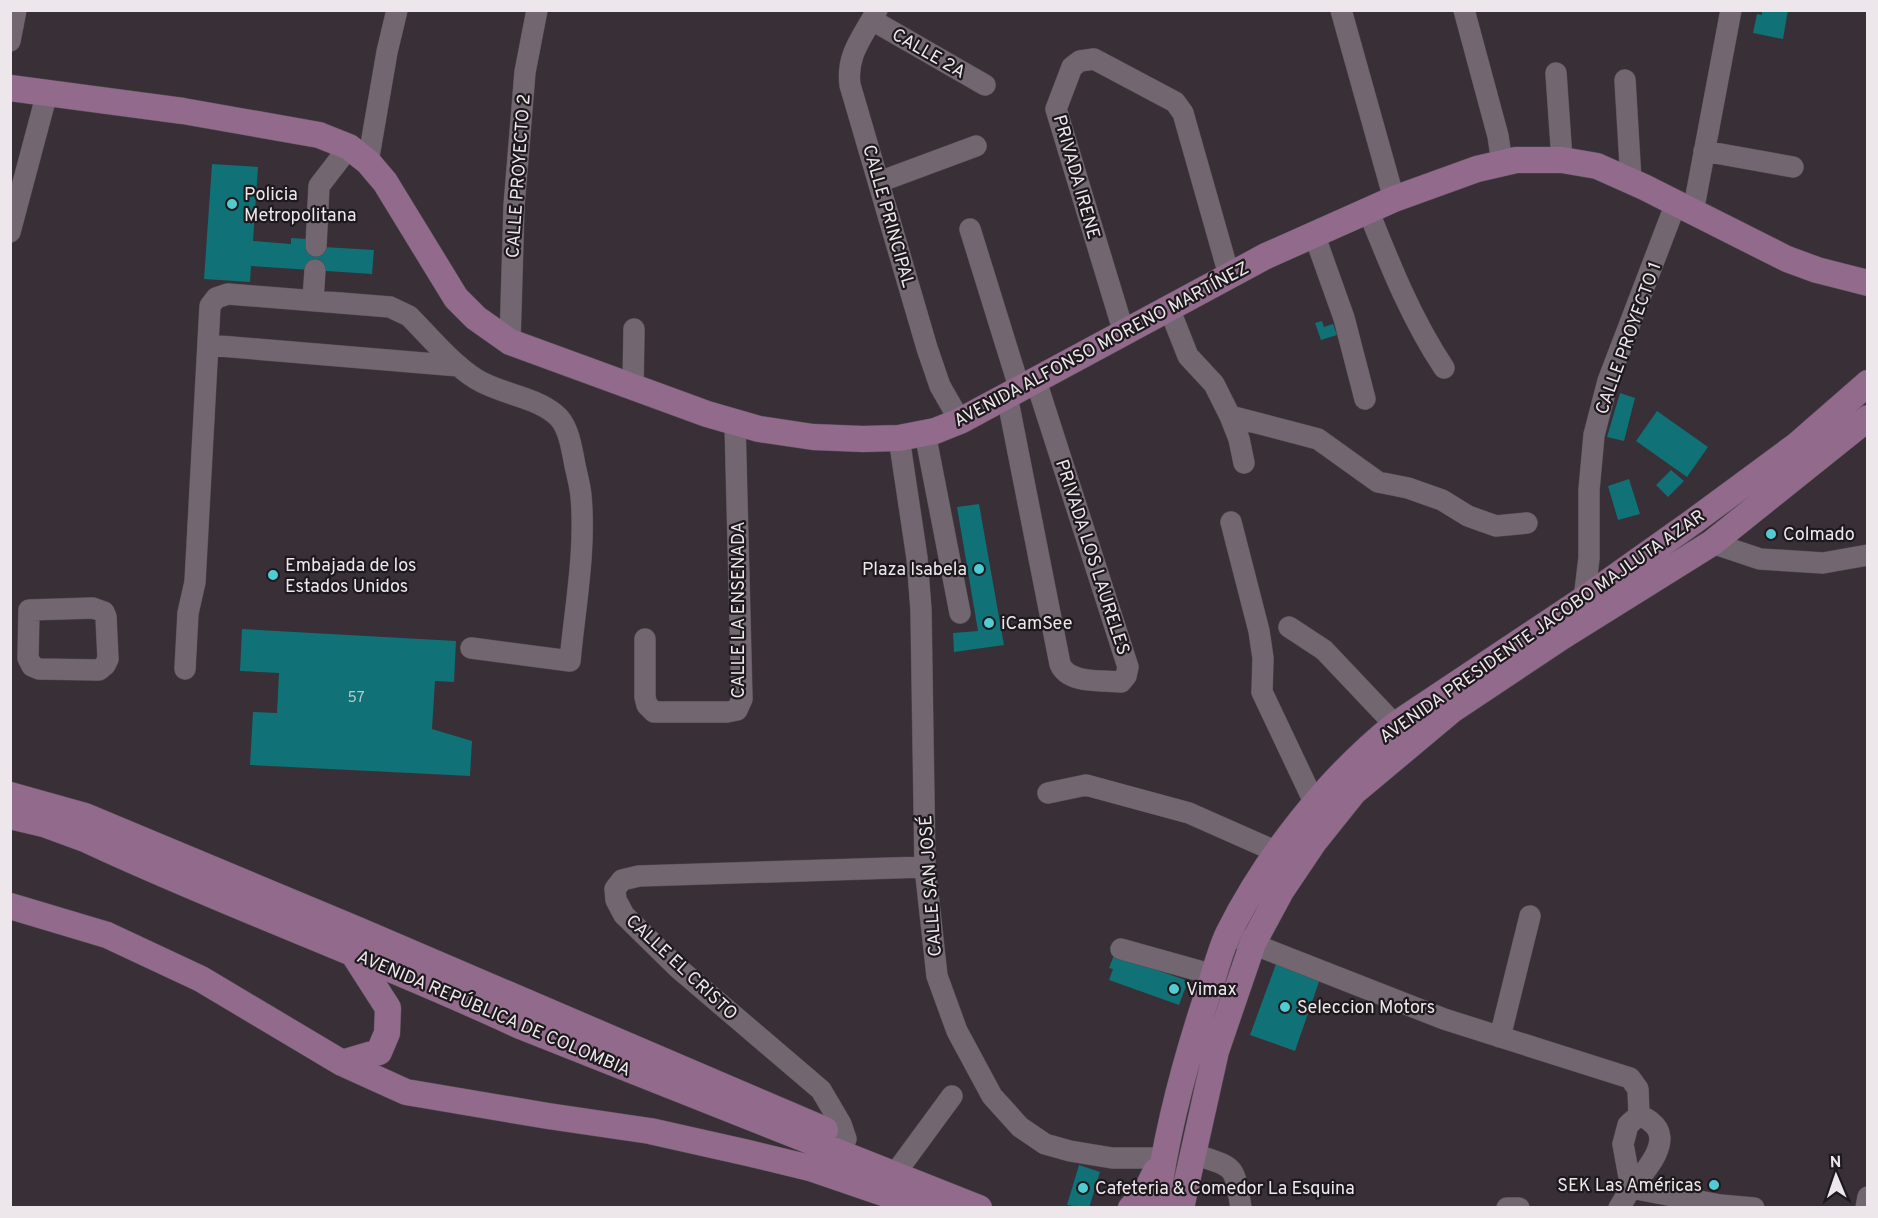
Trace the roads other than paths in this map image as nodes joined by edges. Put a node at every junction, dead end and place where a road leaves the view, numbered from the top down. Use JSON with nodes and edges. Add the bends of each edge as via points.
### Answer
{"nodes":[{"id":1,"x":16,"y":10,"type":"edge"},
{"id":2,"x":397,"y":10,"type":"edge"},
{"id":3,"x":537,"y":10,"type":"edge"},
{"id":4,"x":1341,"y":10,"type":"edge"},
{"id":5,"x":1464,"y":10,"type":"edge"},
{"id":6,"x":1731,"y":10,"type":"edge"},
{"id":7,"x":875,"y":15,"type":"edge"},
{"id":8,"x":10,"y":41,"type":"edge"},
{"id":9,"x":1556,"y":73,"type":"dead end"},
{"id":10,"x":1625,"y":80,"type":"dead end"},
{"id":11,"x":985,"y":85,"type":"dead end"},
{"id":12,"x":10,"y":88,"type":"edge"},
{"id":13,"x":47,"y":93,"type":"junction"},
{"id":14,"x":976,"y":146,"type":"dead end"},
{"id":15,"x":1704,"y":151,"type":"junction"},
{"id":16,"x":358,"y":154,"type":"junction"},
{"id":17,"x":1562,"y":160,"type":"junction"},
{"id":18,"x":1502,"y":163,"type":"junction"},
{"id":19,"x":1793,"y":167,"type":"dead end"},
{"id":20,"x":1631,"y":181,"type":"junction"},
{"id":21,"x":879,"y":182,"type":"junction"},
{"id":22,"x":1394,"y":199,"type":"junction"},
{"id":23,"x":1684,"y":207,"type":"junction"},
{"id":24,"x":1368,"y":210,"type":"junction"},
{"id":25,"x":970,"y":229,"type":"dead end"},
{"id":26,"x":10,"y":232,"type":"edge"},
{"id":27,"x":1314,"y":234,"type":"junction"},
{"id":28,"x":316,"y":246,"type":"dead end"},
{"id":29,"x":315,"y":270,"type":"dead end"},
{"id":30,"x":1229,"y":275,"type":"junction"},
{"id":31,"x":1868,"y":283,"type":"edge"},
{"id":32,"x":313,"y":300,"type":"junction"},
{"id":33,"x":1169,"y":308,"type":"junction"},
{"id":34,"x":634,"y":328,"type":"dead end"},
{"id":35,"x":1124,"y":333,"type":"junction"},
{"id":36,"x":510,"y":342,"type":"junction"},
{"id":37,"x":208,"y":345,"type":"junction"},
{"id":38,"x":459,"y":366,"type":"junction"},
{"id":39,"x":1444,"y":368,"type":"dead end"},
{"id":40,"x":1868,"y":383,"type":"edge"},
{"id":41,"x":633,"y":387,"type":"junction"},
{"id":42,"x":1021,"y":389,"type":"junction"},
{"id":43,"x":1365,"y":399,"type":"dead end"},
{"id":44,"x":1230,"y":416,"type":"junction"},
{"id":45,"x":1868,"y":418,"type":"edge"},
{"id":46,"x":960,"y":421,"type":"junction"},
{"id":47,"x":735,"y":422,"type":"junction"},
{"id":48,"x":925,"y":433,"type":"junction"},
{"id":49,"x":899,"y":438,"type":"junction"},
{"id":50,"x":1244,"y":463,"type":"dead end"},
{"id":51,"x":1231,"y":522,"type":"dead end"},
{"id":52,"x":1527,"y":523,"type":"dead end"},
{"id":53,"x":1712,"y":543,"type":"junction"},
{"id":54,"x":1868,"y":555,"type":"edge"},
{"id":55,"x":1590,"y":608,"type":"junction"},
{"id":56,"x":960,"y":613,"type":"dead end"},
{"id":57,"x":1288,"y":627,"type":"dead end"},
{"id":58,"x":645,"y":639,"type":"dead end"},
{"id":59,"x":471,"y":648,"type":"dead end"},
{"id":60,"x":185,"y":669,"type":"dead end"},
{"id":61,"x":1395,"y":725,"type":"junction"},
{"id":62,"x":1048,"y":793,"type":"dead end"},
{"id":63,"x":10,"y":795,"type":"edge"},
{"id":64,"x":1315,"y":804,"type":"junction"},
{"id":65,"x":10,"y":816,"type":"edge"},
{"id":66,"x":10,"y":831,"type":"edge"},
{"id":67,"x":85,"y":839,"type":"junction"},
{"id":68,"x":1277,"y":852,"type":"junction"},
{"id":69,"x":925,"y":867,"type":"junction"},
{"id":70,"x":11,"y":906,"type":"edge"},
{"id":71,"x":1530,"y":916,"type":"dead end"},
{"id":72,"x":1227,"y":935,"type":"junction"},
{"id":73,"x":1253,"y":943,"type":"junction"},
{"id":74,"x":1121,"y":949,"type":"dead end"},
{"id":75,"x":354,"y":955,"type":"junction"},
{"id":76,"x":1214,"y":975,"type":"junction"},
{"id":77,"x":1500,"y":1037,"type":"junction"},
{"id":78,"x":342,"y":1063,"type":"junction"},
{"id":79,"x":952,"y":1096,"type":"dead end"},
{"id":80,"x":1639,"y":1115,"type":"junction"},
{"id":81,"x":852,"y":1150,"type":"junction"},
{"id":82,"x":1194,"y":1154,"type":"junction"},
{"id":83,"x":1162,"y":1158,"type":"junction"},
{"id":84,"x":894,"y":1175,"type":"junction"},
{"id":85,"x":1631,"y":1188,"type":"junction"},
{"id":86,"x":1868,"y":1197,"type":"edge"},
{"id":87,"x":1182,"y":1206,"type":"edge"},
{"id":88,"x":927,"y":1208,"type":"edge"},
{"id":89,"x":979,"y":1208,"type":"edge"},
{"id":90,"x":1131,"y":1208,"type":"edge"},
{"id":91,"x":1156,"y":1208,"type":"edge"},
{"id":92,"x":1241,"y":1208,"type":"edge"},
{"id":93,"x":1507,"y":1208,"type":"edge"},
{"id":94,"x":1519,"y":1208,"type":"edge"},
{"id":95,"x":1619,"y":1208,"type":"edge"},
{"id":96,"x":1754,"y":1208,"type":"edge"},
{"id":97,"x":1866,"y":1208,"type":"edge"}],
"edges":[{"from":1,"to":8,"type":"street"},
{"from":2,"to":16,"type":"street"},
{"from":3,"to":36,"type":"street","name":"CALLE PROYECTO 2","via":[[525,72]]},
{"from":4,"to":22,"type":"street"},
{"from":5,"to":18,"type":"street"},
{"from":6,"to":15,"type":"street","name":"CALLE PROYECTO 1"},
{"from":7,"to":11,"type":"street","name":"CALLE 2A"},
{"from":7,"to":21,"type":"street","name":"CALLE PRINCIPAL","via":[[850,59],[848,70]]},
{"from":9,"to":17,"type":"street"},
{"from":10,"to":20,"type":"street"},
{"from":12,"to":13,"type":"main road","name":"AVENIDA ALFONSO MORENO MARTÍNEZ"},
{"from":13,"to":16,"type":"main road","name":"AVENIDA ALFONSO MORENO MARTÍNEZ","via":[[319,135]]},
{"from":13,"to":26,"type":"street"},
{"from":14,"to":21,"type":"street"},
{"from":15,"to":19,"type":"street"},
{"from":15,"to":23,"type":"street","name":"CALLE PROYECTO 1"},
{"from":16,"to":28,"type":"street","via":[[319,186]]},
{"from":16,"to":36,"type":"main road","name":"AVENIDA ALFONSO MORENO MARTÍNEZ","via":[[385,182],[456,298]]},
{"from":17,"to":18,"type":"main road","name":"AVENIDA ALFONSO MORENO MARTÍNEZ"},
{"from":17,"to":20,"type":"main road","name":"AVENIDA ALFONSO MORENO MARTÍNEZ","via":[[1597,166]]},
{"from":18,"to":22,"type":"main road","name":"AVENIDA ALFONSO MORENO MARTÍNEZ"},
{"from":20,"to":23,"type":"main road","name":"AVENIDA ALFONSO MORENO MARTÍNEZ"},
{"from":21,"to":46,"type":"street","name":"CALLE PRINCIPAL","via":[[927,348],[940,386]]},
{"from":22,"to":24,"type":"main road","name":"AVENIDA ALFONSO MORENO MARTÍNEZ"},
{"from":23,"to":31,"type":"main road","name":"AVENIDA ALFONSO MORENO MARTÍNEZ","via":[[1787,259]]},
{"from":23,"to":55,"type":"street","name":"CALLE PROYECTO 1","via":[[1608,381],[1594,435],[1589,490]]},
{"from":24,"to":27,"type":"main road","name":"AVENIDA ALFONSO MORENO MARTÍNEZ"},
{"from":24,"to":39,"type":"street","via":[[1402,294]]},
{"from":25,"to":42,"type":"street"},
{"from":27,"to":30,"type":"main road","name":"AVENIDA ALFONSO MORENO MARTÍNEZ"},
{"from":27,"to":43,"type":"street","via":[[1344,318]]},
{"from":29,"to":32,"type":"street"},
{"from":30,"to":33,"type":"main road","name":"AVENIDA ALFONSO MORENO MARTÍNEZ"},
{"from":30,"to":35,"type":"street","name":"PRIVADA IRENE","via":[[1183,113],[1175,102],[1095,59],[1080,61],[1072,67],[1056,109]]},
{"from":32,"to":37,"type":"street","via":[[228,294],[216,298],[210,306]]},
{"from":32,"to":38,"type":"street","via":[[390,307],[409,316]]},
{"from":33,"to":35,"type":"main road","name":"AVENIDA ALFONSO MORENO MARTÍNEZ"},
{"from":33,"to":44,"type":"street","via":[[1188,356],[1214,384]]},
{"from":34,"to":41,"type":"street"},
{"from":35,"to":42,"type":"main road","name":"AVENIDA ALFONSO MORENO MARTÍNEZ"},
{"from":36,"to":41,"type":"main road","name":"AVENIDA ALFONSO MORENO MARTÍNEZ"},
{"from":37,"to":38,"type":"street"},
{"from":37,"to":60,"type":"street","via":[[195,582],[188,613]]},
{"from":38,"to":59,"type":"street","via":[[477,380],[556,414],[567,431],[581,495],[582,544],[570,661]]},
{"from":40,"to":55,"type":"main road","name":"AVENIDA PRESIDENTE JACOBO MAJLUTA AZAR","via":[[1797,445]]},
{"from":41,"to":47,"type":"main road","name":"AVENIDA ALFONSO MORENO MARTÍNEZ"},
{"from":42,"to":42,"type":"street","name":"PRIVADA LOS LAURELES","via":[[1060,664],[1063,672],[1071,676],[1121,682],[1128,667]]},
{"from":42,"to":46,"type":"main road","name":"AVENIDA ALFONSO MORENO MARTÍNEZ"},
{"from":44,"to":50,"type":"street"},
{"from":44,"to":52,"type":"street","via":[[1318,439],[1378,482],[1442,500],[1468,516],[1496,526]]},
{"from":45,"to":53,"type":"main road","name":"AVENIDA PRESIDENTE JACOBO MAJLUTA AZAR"},
{"from":46,"to":48,"type":"main road","name":"AVENIDA ALFONSO MORENO MARTÍNEZ"},
{"from":47,"to":49,"type":"main road","name":"AVENIDA ALFONSO MORENO MARTÍNEZ","via":[[813,437]]},
{"from":47,"to":58,"type":"street","name":"CALLE LA ENSENADA","via":[[742,699],[737,710],[654,712],[646,705],[645,697]]},
{"from":48,"to":49,"type":"main road","name":"AVENIDA ALFONSO MORENO MARTÍNEZ"},
{"from":48,"to":56,"type":"street"},
{"from":49,"to":69,"type":"street","name":"CALLE SAN JOSÉ","via":[[918,558]]},
{"from":51,"to":64,"type":"street","via":[[1259,631],[1262,692]]},
{"from":53,"to":54,"type":"street","via":[[1760,559],[1823,563]]},
{"from":53,"to":55,"type":"main road","name":"AVENIDA PRESIDENTE JACOBO MAJLUTA AZAR"},
{"from":55,"to":61,"type":"main road","name":"AVENIDA PRESIDENTE JACOBO MAJLUTA AZAR"},
{"from":55,"to":73,"type":"main road","name":"AVENIDA PRESIDENTE JACOBO MAJLUTA AZAR","via":[[1452,710],[1354,792],[1281,891]]},
{"from":57,"to":61,"type":"street","via":[[1324,650]]},
{"from":61,"to":64,"type":"main road","name":"AVENIDA PRESIDENTE JACOBO MAJLUTA AZAR"},
{"from":62,"to":68,"type":"street","via":[[1086,785],[1189,813]]},
{"from":63,"to":81,"type":"main road","via":[[85,816],[358,930]]},
{"from":64,"to":68,"type":"main road","name":"AVENIDA PRESIDENTE JACOBO MAJLUTA AZAR"},
{"from":65,"to":67,"type":"main road","name":"AVENIDA REPÚBLICA DE COLOMBIA"},
{"from":66,"to":67,"type":"main road","via":[[66,844]]},
{"from":67,"to":75,"type":"main road","name":"AVENIDA REPÚBLICA DE COLOMBIA"},
{"from":68,"to":72,"type":"main road","name":"AVENIDA PRESIDENTE JACOBO MAJLUTA AZAR"},
{"from":69,"to":81,"type":"street","name":"CALLE EL CRISTO","via":[[639,876],[622,880],[615,889],[624,915],[678,969],[821,1090],[842,1124]]},
{"from":69,"to":83,"type":"street","name":"CALLE SAN JOSÉ","via":[[937,976],[957,1031],[992,1096],[1020,1127],[1045,1144],[1112,1158]]},
{"from":70,"to":78,"type":"main road","via":[[107,935],[201,979]]},
{"from":71,"to":77,"type":"street"},
{"from":72,"to":73,"type":"street"},
{"from":72,"to":76,"type":"main road","name":"AVENIDA PRESIDENTE JACOBO MAJLUTA AZAR"},
{"from":73,"to":77,"type":"street","via":[[1444,1019]]},
{"from":73,"to":82,"type":"main road","name":"AVENIDA PRESIDENTE JACOBO MAJLUTA AZAR","via":[[1216,1051]]},
{"from":74,"to":76,"type":"street"},
{"from":75,"to":78,"type":"main road","via":[[388,1008],[387,1033],[379,1052]]},
{"from":75,"to":81,"type":"main road","name":"AVENIDA REPÚBLICA DE COLOMBIA","via":[[520,1026]]},
{"from":76,"to":83,"type":"main road","name":"AVENIDA PRESIDENTE JACOBO MAJLUTA AZAR"},
{"from":77,"to":80,"type":"street","via":[[1630,1078],[1638,1089]]},
{"from":78,"to":88,"type":"main road","via":[[406,1092],[650,1131],[810,1168]]},
{"from":79,"to":84,"type":"street"},
{"from":80,"to":85,"type":"street","via":[[1628,1125],[1623,1144]]},
{"from":80,"to":85,"type":"street","via":[[1659,1132],[1659,1147],[1652,1164]]},
{"from":81,"to":84,"type":"main road","name":"AVENIDA REPÚBLICA DE COLOMBIA"},
{"from":82,"to":87,"type":"main road","name":"AVENIDA PRESIDENTE JACOBO MAJLUTA AZAR"},
{"from":82,"to":92,"type":"street","via":[[1226,1164],[1235,1174]]},
{"from":83,"to":90,"type":"main road","via":[[1145,1193]]},
{"from":83,"to":91,"type":"main road","name":"AVENIDA PRESIDENTE JACOBO MAJLUTA AZAR"},
{"from":84,"to":89,"type":"main road","name":"AVENIDA REPÚBLICA DE COLOMBIA"},
{"from":85,"to":95,"type":"street"},
{"from":85,"to":96,"type":"street"},
{"from":86,"to":97,"type":"street"},
{"from":93,"to":94,"type":"street"}]}
